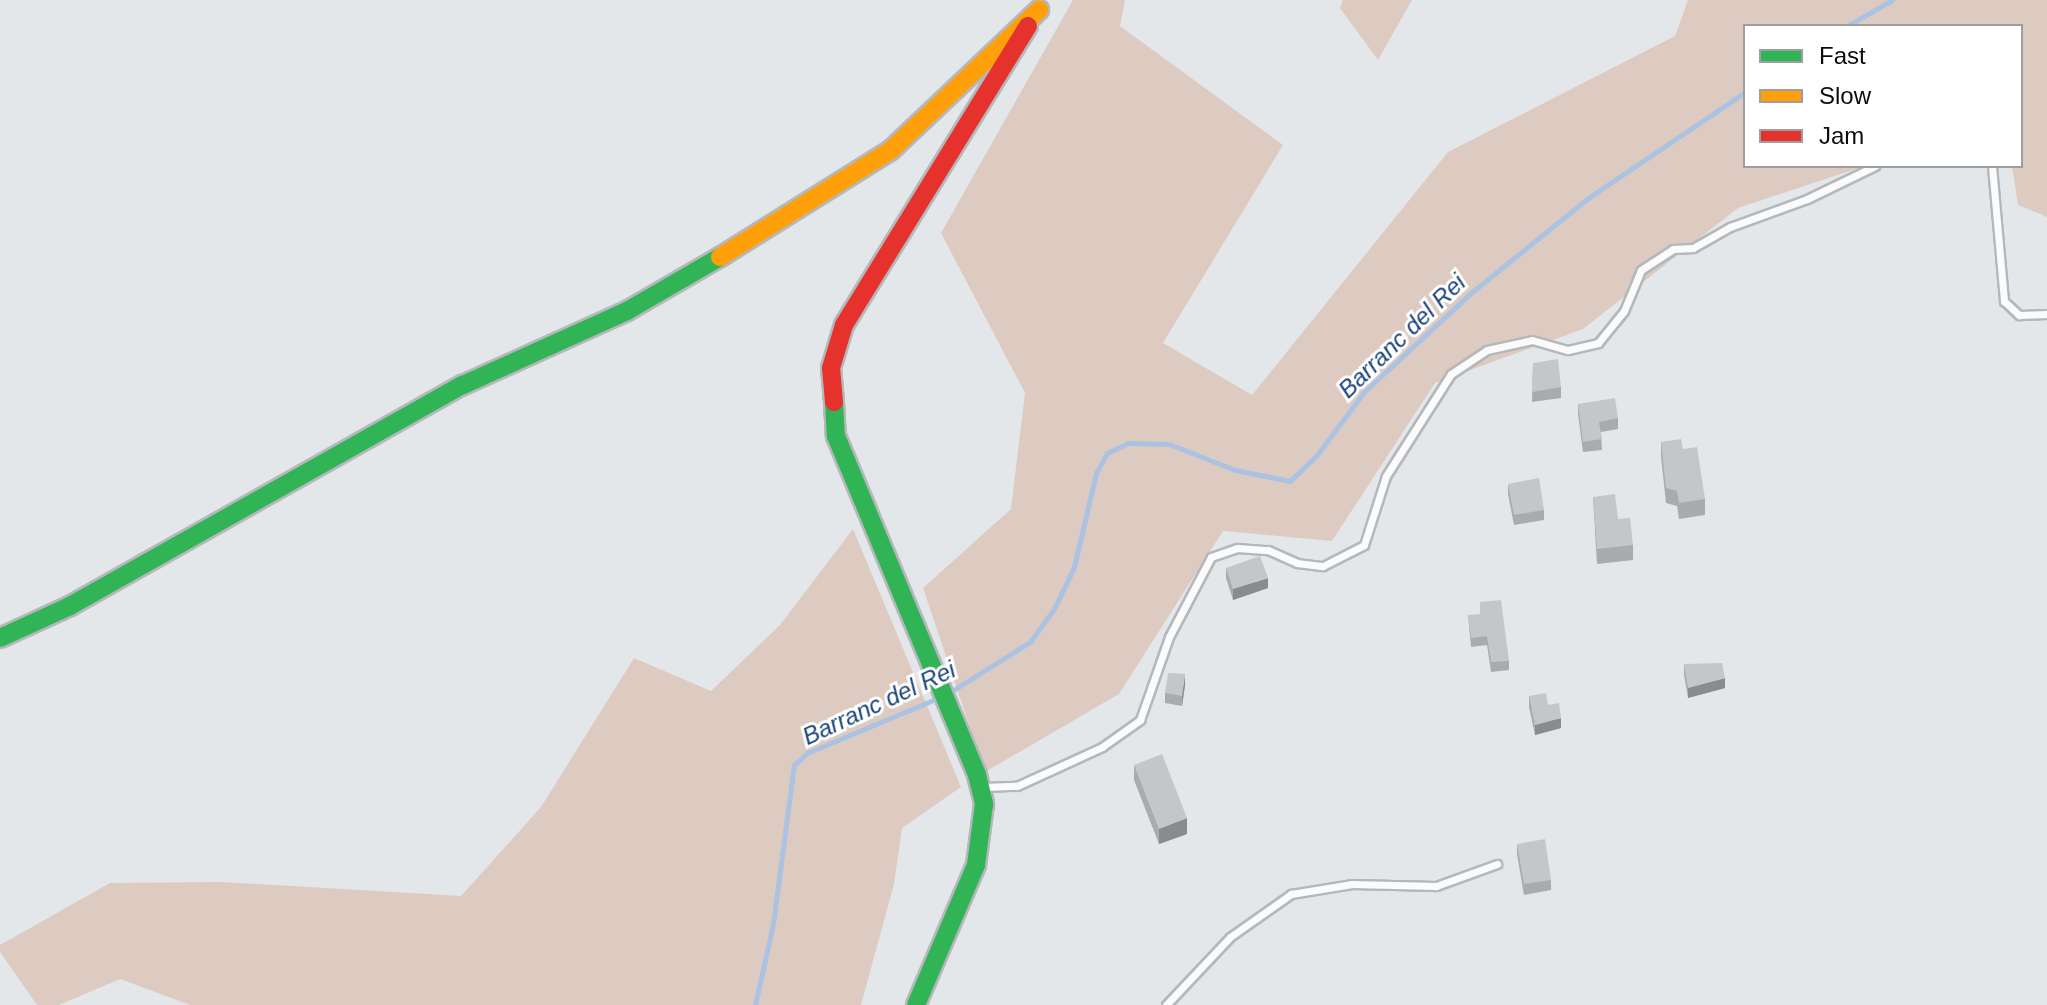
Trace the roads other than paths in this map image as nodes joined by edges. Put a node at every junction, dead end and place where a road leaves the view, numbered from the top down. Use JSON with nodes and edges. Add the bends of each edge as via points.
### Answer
{"nodes":[{"id":1,"x":1042,"y":5,"type":"edge"},
{"id":2,"x":1871,"y":168,"type":"edge"},
{"id":3,"x":1992,"y":168,"type":"edge"},
{"id":4,"x":2047,"y":314,"type":"edge"},
{"id":5,"x":0,"y":638,"type":"edge"},
{"id":6,"x":979,"y":781,"type":"junction"},
{"id":7,"x":1497,"y":864,"type":"dead end"},
{"id":8,"x":916,"y":1005,"type":"edge"},
{"id":9,"x":1166,"y":1005,"type":"edge"}],
"edges":[{"from":1,"to":5,"type":"street","via":[[891,150],[795,213],[627,311],[463,385],[70,606]]},
{"from":1,"to":6,"type":"street","via":[[865,285],[834,355],[830,401],[836,436]]},
{"from":2,"to":6,"type":"lane","via":[[1693,248],[1673,249],[1641,270],[1624,311],[1598,343],[1568,350],[1532,340],[1487,350],[1451,374],[1386,476],[1364,545],[1323,566],[1252,549],[1211,557],[1169,637],[1140,720],[1102,747],[1017,786]]},
{"from":3,"to":4,"type":"lane","via":[[2004,301],[2019,315]]},
{"from":6,"to":8,"type":"street","via":[[984,817],[976,865]]},
{"from":7,"to":9,"type":"lane","via":[[1436,886],[1352,884],[1291,894],[1230,937]]}]}
